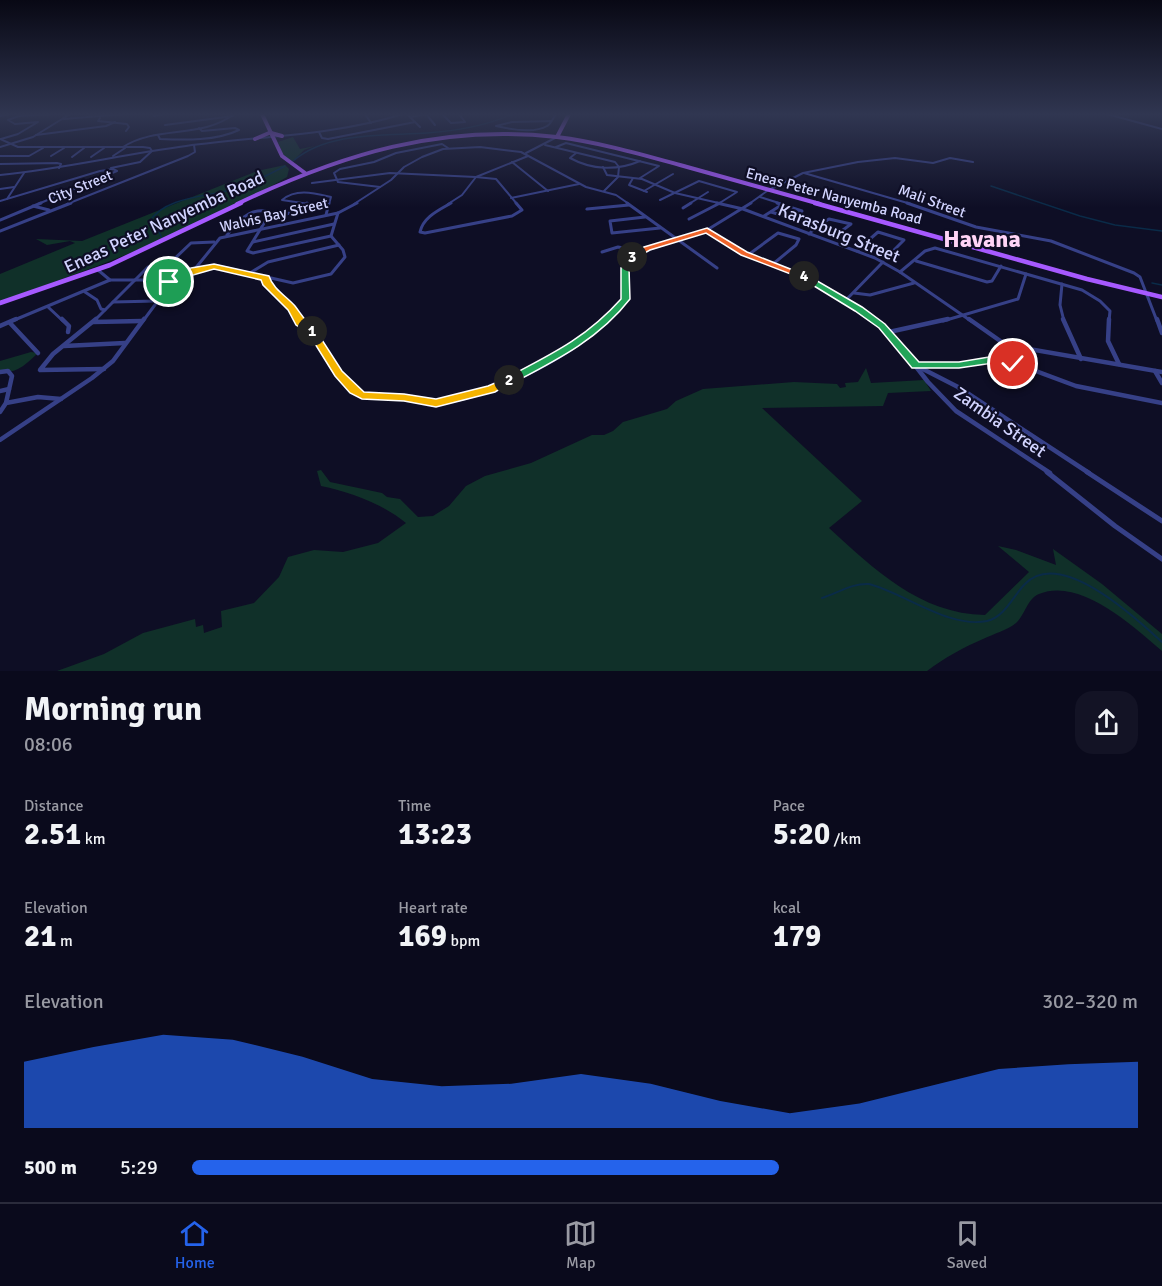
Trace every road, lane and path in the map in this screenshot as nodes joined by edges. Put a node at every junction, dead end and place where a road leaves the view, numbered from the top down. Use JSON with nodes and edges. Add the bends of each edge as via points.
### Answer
{"nodes":[{"id":1,"x":14,"y":145,"type":"edge"},
{"id":2,"x":127,"y":145,"type":"edge"},
{"id":3,"x":192,"y":145,"type":"edge"},
{"id":4,"x":194,"y":145,"type":"edge"},
{"id":5,"x":275,"y":145,"type":"edge"},
{"id":6,"x":399,"y":145,"type":"edge"},
{"id":7,"x":435,"y":145,"type":"edge"},
{"id":8,"x":444,"y":145,"type":"edge"},
{"id":9,"x":545,"y":145,"type":"edge"},
{"id":10,"x":547,"y":145,"type":"edge"},
{"id":11,"x":560,"y":145,"type":"edge"},
{"id":12,"x":574,"y":145,"type":"edge"},
{"id":13,"x":600,"y":145,"type":"edge"},
{"id":14,"x":84,"y":147,"type":"junction"},
{"id":15,"x":105,"y":147,"type":"junction"},
{"id":16,"x":124,"y":147,"type":"junction"},
{"id":17,"x":556,"y":147,"type":"junction"},
{"id":18,"x":44,"y":148,"type":"junction"},
{"id":19,"x":64,"y":148,"type":"junction"},
{"id":20,"x":448,"y":148,"type":"junction"},
{"id":21,"x":152,"y":152,"type":"junction"},
{"id":22,"x":578,"y":152,"type":"junction"},
{"id":23,"x":525,"y":153,"type":"junction"},
{"id":24,"x":0,"y":156,"type":"edge"},
{"id":25,"x":8,"y":156,"type":"junction"},
{"id":26,"x":51,"y":156,"type":"dead end"},
{"id":27,"x":113,"y":156,"type":"dead end"},
{"id":28,"x":529,"y":156,"type":"junction"},
{"id":29,"x":72,"y":157,"type":"dead end"},
{"id":30,"x":91,"y":158,"type":"dead end"},
{"id":31,"x":108,"y":160,"type":"junction"},
{"id":32,"x":640,"y":160,"type":"junction"},
{"id":33,"x":511,"y":161,"type":"junction"},
{"id":34,"x":973,"y":162,"type":"dead end"},
{"id":35,"x":0,"y":163,"type":"edge"},
{"id":36,"x":603,"y":167,"type":"junction"},
{"id":37,"x":619,"y":167,"type":"junction"},
{"id":38,"x":294,"y":168,"type":"junction"},
{"id":39,"x":59,"y":169,"type":"junction"},
{"id":40,"x":110,"y":169,"type":"junction"},
{"id":41,"x":315,"y":169,"type":"junction"},
{"id":42,"x":24,"y":173,"type":"junction"},
{"id":43,"x":304,"y":173,"type":"junction"},
{"id":44,"x":399,"y":173,"type":"junction"},
{"id":45,"x":803,"y":173,"type":"junction"},
{"id":46,"x":673,"y":174,"type":"dead end"},
{"id":47,"x":0,"y":175,"type":"edge"},
{"id":48,"x":618,"y":177,"type":"junction"},
{"id":49,"x":475,"y":178,"type":"junction"},
{"id":50,"x":633,"y":178,"type":"junction"},
{"id":51,"x":640,"y":178,"type":"junction"},
{"id":52,"x":336,"y":180,"type":"junction"},
{"id":53,"x":282,"y":183,"type":"junction"},
{"id":54,"x":312,"y":183,"type":"dead end"},
{"id":55,"x":579,"y":184,"type":"junction"},
{"id":56,"x":654,"y":184,"type":"junction"},
{"id":57,"x":15,"y":186,"type":"junction"},
{"id":58,"x":381,"y":187,"type":"junction"},
{"id":59,"x":0,"y":189,"type":"edge"},
{"id":60,"x":548,"y":191,"type":"junction"},
{"id":61,"x":604,"y":191,"type":"junction"},
{"id":62,"x":767,"y":191,"type":"junction"},
{"id":63,"x":708,"y":192,"type":"dead end"},
{"id":64,"x":675,"y":193,"type":"junction"},
{"id":65,"x":760,"y":197,"type":"junction"},
{"id":66,"x":510,"y":198,"type":"junction"},
{"id":67,"x":698,"y":198,"type":"junction"},
{"id":68,"x":6,"y":200,"type":"junction"},
{"id":69,"x":660,"y":200,"type":"dead end"},
{"id":70,"x":0,"y":201,"type":"edge"},
{"id":71,"x":719,"y":203,"type":"junction"},
{"id":72,"x":784,"y":204,"type":"junction"},
{"id":73,"x":629,"y":205,"type":"junction"},
{"id":74,"x":30,"y":206,"type":"junction"},
{"id":75,"x":683,"y":208,"type":"dead end"},
{"id":76,"x":587,"y":209,"type":"dead end"},
{"id":77,"x":744,"y":209,"type":"junction"},
{"id":78,"x":50,"y":210,"type":"junction"},
{"id":79,"x":771,"y":212,"type":"junction"},
{"id":80,"x":338,"y":213,"type":"junction"},
{"id":81,"x":326,"y":215,"type":"junction"},
{"id":82,"x":277,"y":216,"type":"junction"},
{"id":83,"x":764,"y":216,"type":"junction"},
{"id":84,"x":645,"y":217,"type":"junction"},
{"id":85,"x":0,"y":219,"type":"edge"},
{"id":86,"x":688,"y":219,"type":"dead end"},
{"id":87,"x":334,"y":224,"type":"junction"},
{"id":88,"x":661,"y":228,"type":"junction"},
{"id":89,"x":815,"y":228,"type":"junction"},
{"id":90,"x":707,"y":230,"type":"junction"},
{"id":91,"x":0,"y":231,"type":"edge"},
{"id":92,"x":257,"y":231,"type":"junction"},
{"id":93,"x":809,"y":234,"type":"junction"},
{"id":94,"x":226,"y":235,"type":"junction"},
{"id":95,"x":331,"y":236,"type":"junction"},
{"id":96,"x":676,"y":240,"type":"junction"},
{"id":97,"x":215,"y":242,"type":"junction"},
{"id":98,"x":252,"y":242,"type":"junction"},
{"id":99,"x":339,"y":245,"type":"junction"},
{"id":100,"x":862,"y":246,"type":"junction"},
{"id":101,"x":640,"y":251,"type":"junction"},
{"id":102,"x":857,"y":251,"type":"junction"},
{"id":103,"x":602,"y":252,"type":"dead end"},
{"id":104,"x":748,"y":255,"type":"junction"},
{"id":105,"x":916,"y":261,"type":"junction"},
{"id":106,"x":883,"y":262,"type":"junction"},
{"id":107,"x":772,"y":264,"type":"junction"},
{"id":108,"x":1001,"y":266,"type":"junction"},
{"id":109,"x":717,"y":268,"type":"dead end"},
{"id":110,"x":194,"y":270,"type":"junction"},
{"id":111,"x":100,"y":272,"type":"junction"},
{"id":112,"x":900,"y":272,"type":"junction"},
{"id":113,"x":249,"y":273,"type":"junction"},
{"id":114,"x":1026,"y":274,"type":"junction"},
{"id":115,"x":266,"y":278,"type":"junction"},
{"id":116,"x":135,"y":279,"type":"junction"},
{"id":117,"x":110,"y":280,"type":"junction"},
{"id":118,"x":166,"y":280,"type":"junction"},
{"id":119,"x":915,"y":283,"type":"junction"},
{"id":120,"x":1062,"y":284,"type":"junction"},
{"id":121,"x":85,"y":291,"type":"junction"},
{"id":122,"x":854,"y":293,"type":"junction"},
{"id":123,"x":1146,"y":293,"type":"junction"},
{"id":124,"x":1162,"y":297,"type":"edge"},
{"id":125,"x":157,"y":301,"type":"junction"},
{"id":126,"x":845,"y":301,"type":"junction"},
{"id":127,"x":113,"y":302,"type":"junction"},
{"id":128,"x":0,"y":303,"type":"edge"},
{"id":129,"x":48,"y":307,"type":"junction"},
{"id":130,"x":105,"y":310,"type":"junction"},
{"id":131,"x":963,"y":314,"type":"junction"},
{"id":132,"x":142,"y":321,"type":"junction"},
{"id":133,"x":93,"y":322,"type":"junction"},
{"id":134,"x":9,"y":323,"type":"junction"},
{"id":135,"x":0,"y":326,"type":"edge"},
{"id":136,"x":68,"y":332,"type":"dead end"},
{"id":137,"x":889,"y":332,"type":"junction"},
{"id":138,"x":1162,"y":333,"type":"edge"},
{"id":139,"x":126,"y":343,"type":"junction"},
{"id":140,"x":1006,"y":345,"type":"junction"},
{"id":141,"x":63,"y":346,"type":"junction"},
{"id":142,"x":38,"y":353,"type":"dead end"},
{"id":143,"x":1001,"y":358,"type":"junction"},
{"id":144,"x":1081,"y":359,"type":"junction"},
{"id":145,"x":916,"y":365,"type":"junction"},
{"id":146,"x":1119,"y":365,"type":"junction"},
{"id":147,"x":104,"y":369,"type":"junction"},
{"id":148,"x":1155,"y":370,"type":"junction"},
{"id":149,"x":0,"y":372,"type":"edge"},
{"id":150,"x":1162,"y":372,"type":"edge"},
{"id":151,"x":1162,"y":383,"type":"edge"},
{"id":152,"x":9,"y":389,"type":"junction"},
{"id":153,"x":0,"y":392,"type":"edge"},
{"id":154,"x":62,"y":399,"type":"junction"},
{"id":155,"x":1162,"y":403,"type":"edge"},
{"id":156,"x":6,"y":404,"type":"junction"},
{"id":157,"x":0,"y":412,"type":"edge"},
{"id":158,"x":0,"y":440,"type":"edge"},
{"id":159,"x":1162,"y":521,"type":"edge"},
{"id":160,"x":1162,"y":559,"type":"edge"}],
"edges":[{"from":1,"to":18,"type":"street"},
{"from":2,"to":16,"type":"street"},
{"from":3,"to":21,"type":"street"},
{"from":4,"to":78,"type":"street","name":"City Street","via":[[195,152],[188,156]]},
{"from":5,"to":38,"type":"main road"},
{"from":6,"to":41,"type":"main road","name":"Eneas Peter Nanyemba Road"},
{"from":7,"to":52,"type":"street","via":[[339,169],[334,174]]},
{"from":8,"to":20,"type":"street"},
{"from":9,"to":23,"type":"street"},
{"from":10,"to":17,"type":"street"},
{"from":11,"to":17,"type":"street"},
{"from":12,"to":32,"type":"street"},
{"from":13,"to":62,"type":"main road","name":"Eneas Peter Nanyemba Road"},
{"from":14,"to":15,"type":"street"},
{"from":14,"to":19,"type":"street"},
{"from":14,"to":29,"type":"street"},
{"from":15,"to":16,"type":"street"},
{"from":15,"to":30,"type":"street"},
{"from":16,"to":21,"type":"street","via":[[149,148]]},
{"from":16,"to":27,"type":"street"},
{"from":17,"to":22,"type":"street"},
{"from":18,"to":19,"type":"street"},
{"from":18,"to":25,"type":"street","via":[[31,155]]},
{"from":19,"to":26,"type":"street"},
{"from":20,"to":23,"type":"street","name":"Walvis Bay Street","via":[[489,147]]},
{"from":20,"to":44,"type":"street","name":"Walvis Bay Street","via":[[422,157]]},
{"from":21,"to":31,"type":"street"},
{"from":21,"to":40,"type":"street","via":[[141,161]]},
{"from":22,"to":36,"type":"street","via":[[570,158],[587,167]]},
{"from":22,"to":37,"type":"street","via":[[615,162]]},
{"from":23,"to":28,"type":"street","name":"Walvis Bay Street"},
{"from":24,"to":25,"type":"street"},
{"from":25,"to":35,"type":"street"},
{"from":28,"to":33,"type":"street"},
{"from":28,"to":55,"type":"street","name":"Walvis Bay Street"},
{"from":31,"to":39,"type":"street"},
{"from":31,"to":40,"type":"street"},
{"from":32,"to":37,"type":"street"},
{"from":32,"to":51,"type":"street","via":[[659,167]]},
{"from":33,"to":49,"type":"street"},
{"from":33,"to":60,"type":"street"},
{"from":34,"to":45,"type":"street","via":[[950,158],[933,163],[895,158]]},
{"from":35,"to":39,"type":"street","via":[[57,163]]},
{"from":36,"to":37,"type":"street"},
{"from":36,"to":48,"type":"street","name":"Karasburg Street","via":[[605,175]]},
{"from":37,"to":48,"type":"street"},
{"from":38,"to":41,"type":"main road"},
{"from":38,"to":43,"type":"main road"},
{"from":38,"to":53,"type":"main road"},
{"from":39,"to":42,"type":"street"},
{"from":40,"to":68,"type":"street"},
{"from":40,"to":74,"type":"street","via":[[117,171]]},
{"from":41,"to":43,"type":"main road","name":"Eneas Peter Nanyemba Road"},
{"from":42,"to":47,"type":"street"},
{"from":42,"to":57,"type":"street"},
{"from":43,"to":53,"type":"main road","name":"Eneas Peter Nanyemba Road"},
{"from":44,"to":49,"type":"street"},
{"from":44,"to":52,"type":"street"},
{"from":44,"to":58,"type":"street","name":"Walvis Bay Street"},
{"from":45,"to":62,"type":"street"},
{"from":45,"to":123,"type":"street","name":"Mali Street","via":[[889,196],[976,227],[1058,243],[1138,275]]},
{"from":46,"to":56,"type":"street"},
{"from":48,"to":50,"type":"street","name":"Karasburg Street"},
{"from":48,"to":61,"type":"street"},
{"from":49,"to":66,"type":"street","via":[[497,180]]},
{"from":49,"to":66,"type":"street","via":[[459,197],[421,225],[420,232],[522,212]]},
{"from":50,"to":51,"type":"street","name":"Karasburg Street"},
{"from":50,"to":56,"type":"street","via":[[629,185],[646,192]]},
{"from":51,"to":56,"type":"street","name":"Karasburg Street"},
{"from":52,"to":54,"type":"street"},
{"from":52,"to":58,"type":"street"},
{"from":53,"to":111,"type":"main road","name":"Eneas Peter Nanyemba Road"},
{"from":55,"to":60,"type":"street"},
{"from":55,"to":61,"type":"street","name":"Walvis Bay Street"},
{"from":56,"to":64,"type":"street","name":"Karasburg Street"},
{"from":57,"to":59,"type":"street"},
{"from":57,"to":68,"type":"street"},
{"from":58,"to":80,"type":"street","name":"Walvis Bay Street"},
{"from":60,"to":66,"type":"street"},
{"from":61,"to":73,"type":"street","name":"Walvis Bay Street"},
{"from":62,"to":65,"type":"street"},
{"from":62,"to":123,"type":"main road","name":"Eneas Peter Nanyemba Road"},
{"from":63,"to":67,"type":"street"},
{"from":64,"to":67,"type":"street","name":"Karasburg Street"},
{"from":64,"to":69,"type":"street"},
{"from":64,"to":71,"type":"street","via":[[702,181],[737,192]]},
{"from":65,"to":72,"type":"street"},
{"from":65,"to":77,"type":"street"},
{"from":67,"to":71,"type":"street","name":"Karasburg Street"},
{"from":67,"to":75,"type":"street"},
{"from":68,"to":70,"type":"street"},
{"from":71,"to":77,"type":"street","name":"Karasburg Street"},
{"from":71,"to":86,"type":"street"},
{"from":72,"to":79,"type":"street"},
{"from":72,"to":79,"type":"street","via":[[802,211],[793,218]]},
{"from":73,"to":76,"type":"street"},
{"from":73,"to":84,"type":"street","name":"Walvis Bay Street"},
{"from":74,"to":78,"type":"street"},
{"from":74,"to":85,"type":"street"},
{"from":77,"to":83,"type":"street","name":"Karasburg Street"},
{"from":77,"to":90,"type":"street"},
{"from":78,"to":91,"type":"street","name":"City Street"},
{"from":79,"to":83,"type":"street"},
{"from":80,"to":81,"type":"street","name":"Walvis Bay Street"},
{"from":80,"to":87,"type":"street"},
{"from":81,"to":82,"type":"street","via":[[331,197],[296,192],[282,200],[309,202],[310,207]]},
{"from":81,"to":92,"type":"street","name":"Walvis Bay Street"},
{"from":82,"to":92,"type":"street","via":[[266,220]]},
{"from":82,"to":94,"type":"street","via":[[269,211],[252,211]]},
{"from":83,"to":93,"type":"street","name":"Karasburg Street"},
{"from":84,"to":88,"type":"street","name":"Walvis Bay Street"},
{"from":84,"to":88,"type":"street","via":[[610,221],[612,233]]},
{"from":87,"to":95,"type":"street"},
{"from":87,"to":98,"type":"street"},
{"from":88,"to":96,"type":"street","name":"Walvis Bay Street"},
{"from":89,"to":89,"type":"street","via":[[829,219],[851,224],[839,234]]},
{"from":89,"to":93,"type":"street"},
{"from":90,"to":96,"type":"street"},
{"from":90,"to":104,"type":"street","name":"Zambia Street"},
{"from":92,"to":94,"type":"street","name":"Walvis Bay Street"},
{"from":92,"to":98,"type":"street"},
{"from":93,"to":102,"type":"street","name":"Karasburg Street"},
{"from":94,"to":97,"type":"street","name":"Walvis Bay Street"},
{"from":95,"to":98,"type":"street","via":[[250,253],[247,251]]},
{"from":95,"to":99,"type":"street"},
{"from":96,"to":101,"type":"street"},
{"from":96,"to":109,"type":"street","name":"Walvis Bay Street"},
{"from":97,"to":110,"type":"street","name":"Walvis Bay Street"},
{"from":97,"to":116,"type":"street","via":[[190,243],[170,263],[148,267]]},
{"from":99,"to":113,"type":"street","via":[[273,261]]},
{"from":99,"to":115,"type":"street","via":[[345,257],[331,274],[290,284]]},
{"from":100,"to":100,"type":"street","via":[[878,232],[904,240],[890,254]]},
{"from":100,"to":102,"type":"street"},
{"from":101,"to":103,"type":"street","via":[[618,247]]},
{"from":101,"to":115,"type":"street","via":[[625,268],[626,299],[604,324],[578,344],[496,388],[436,403],[357,394],[339,374],[314,333],[300,323],[292,309],[266,284]]},
{"from":102,"to":106,"type":"street","name":"Karasburg Street"},
{"from":104,"to":107,"type":"street","name":"Zambia Street"},
{"from":104,"to":107,"type":"street","via":[[778,233],[799,239]]},
{"from":105,"to":108,"type":"street","via":[[925,250],[935,248]]},
{"from":105,"to":108,"type":"street","via":[[987,282]]},
{"from":105,"to":112,"type":"street"},
{"from":106,"to":112,"type":"street","name":"Karasburg Street"},
{"from":106,"to":122,"type":"street"},
{"from":107,"to":126,"type":"street","name":"Zambia Street","via":[[810,279]]},
{"from":108,"to":114,"type":"street"},
{"from":110,"to":113,"type":"street","via":[[218,266]]},
{"from":110,"to":118,"type":"street"},
{"from":111,"to":117,"type":"street"},
{"from":111,"to":128,"type":"main road","name":"Eneas Peter Nanyemba Road"},
{"from":112,"to":119,"type":"street","name":"Karasburg Street"},
{"from":113,"to":115,"type":"street"},
{"from":114,"to":120,"type":"street"},
{"from":114,"to":131,"type":"street","via":[[1018,299]]},
{"from":116,"to":117,"type":"street"},
{"from":116,"to":118,"type":"street"},
{"from":116,"to":127,"type":"street"},
{"from":117,"to":121,"type":"street"},
{"from":118,"to":125,"type":"street","via":[[168,286]]},
{"from":119,"to":122,"type":"street","via":[[870,295]]},
{"from":119,"to":131,"type":"street","name":"Karasburg Street"},
{"from":120,"to":144,"type":"street","via":[[1062,319]]},
{"from":120,"to":146,"type":"street","via":[[1092,295],[1110,311],[1108,341]]},
{"from":121,"to":129,"type":"street"},
{"from":121,"to":130,"type":"street"},
{"from":122,"to":126,"type":"street"},
{"from":123,"to":124,"type":"main road","name":"Eneas Peter Nanyemba Road"},
{"from":123,"to":138,"type":"street","name":"Mali Street"},
{"from":125,"to":127,"type":"street"},
{"from":125,"to":132,"type":"street"},
{"from":126,"to":137,"type":"street","name":"Zambia Street"},
{"from":127,"to":130,"type":"street"},
{"from":129,"to":134,"type":"street"},
{"from":129,"to":136,"type":"street","via":[[69,326]]},
{"from":130,"to":133,"type":"street"},
{"from":131,"to":137,"type":"street"},
{"from":131,"to":140,"type":"street","name":"Karasburg Street"},
{"from":132,"to":133,"type":"street"},
{"from":132,"to":139,"type":"street"},
{"from":133,"to":141,"type":"street"},
{"from":134,"to":135,"type":"street"},
{"from":134,"to":142,"type":"street"},
{"from":137,"to":145,"type":"street","name":"Zambia Street"},
{"from":139,"to":141,"type":"street"},
{"from":139,"to":147,"type":"street"},
{"from":140,"to":143,"type":"street"},
{"from":140,"to":144,"type":"street","name":"Karasburg Street"},
{"from":141,"to":147,"type":"street","via":[[40,370]]},
{"from":143,"to":145,"type":"street","via":[[959,365]]},
{"from":143,"to":155,"type":"street","via":[[1076,386]]},
{"from":144,"to":146,"type":"street","name":"Karasburg Street"},
{"from":145,"to":159,"type":"street","via":[[958,387]]},
{"from":145,"to":160,"type":"street","name":"Zambia Street","via":[[956,411],[1058,478]]},
{"from":146,"to":148,"type":"street","name":"Karasburg Street"},
{"from":147,"to":154,"type":"street"},
{"from":148,"to":150,"type":"street","name":"Karasburg Street"},
{"from":148,"to":151,"type":"street"},
{"from":149,"to":152,"type":"street","via":[[12,375]]},
{"from":152,"to":153,"type":"street"},
{"from":152,"to":156,"type":"street"},
{"from":154,"to":156,"type":"street","via":[[38,397]]},
{"from":154,"to":158,"type":"street"},
{"from":156,"to":157,"type":"street"}]}
